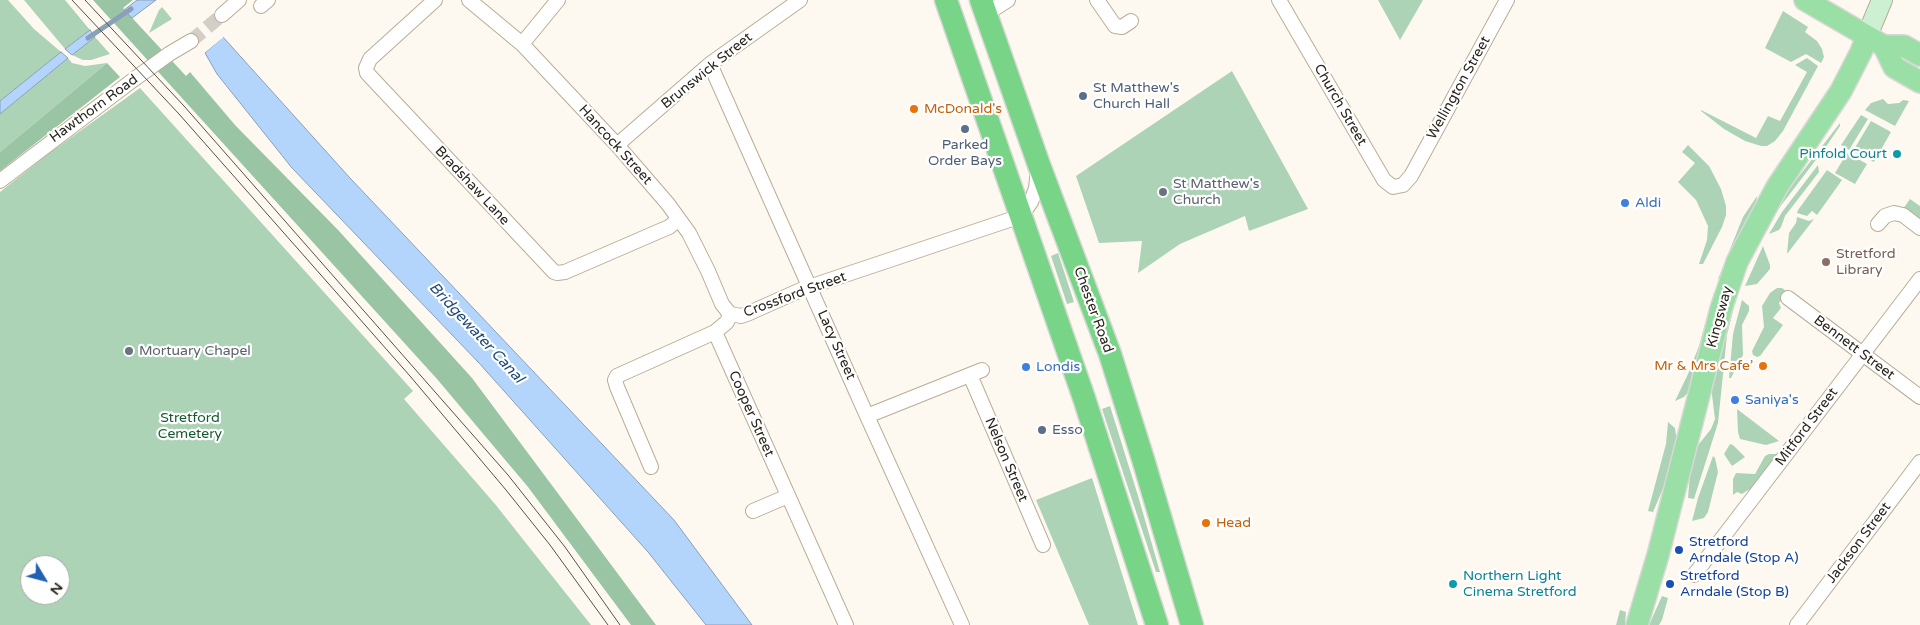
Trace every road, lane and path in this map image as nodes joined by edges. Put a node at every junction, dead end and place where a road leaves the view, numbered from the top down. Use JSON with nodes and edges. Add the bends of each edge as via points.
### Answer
{"nodes":[{"id":1,"x":239,"y":0,"type":"edge"},
{"id":2,"x":435,"y":0,"type":"edge"},
{"id":3,"x":469,"y":0,"type":"edge"},
{"id":4,"x":558,"y":0,"type":"edge"},
{"id":5,"x":800,"y":0,"type":"edge"},
{"id":6,"x":946,"y":0,"type":"edge"},
{"id":7,"x":1008,"y":0,"type":"edge"},
{"id":8,"x":1097,"y":0,"type":"edge"},
{"id":9,"x":1279,"y":0,"type":"edge"},
{"id":10,"x":1507,"y":0,"type":"edge"},
{"id":11,"x":1805,"y":0,"type":"edge"},
{"id":12,"x":1882,"y":0,"type":"edge"},
{"id":13,"x":983,"y":7,"type":"edge"},
{"id":14,"x":222,"y":15,"type":"tunnel mouth"},
{"id":15,"x":1131,"y":21,"type":"dead end"},
{"id":16,"x":191,"y":41,"type":"tunnel mouth"},
{"id":17,"x":1875,"y":41,"type":"junction"},
{"id":18,"x":522,"y":44,"type":"junction"},
{"id":19,"x":1920,"y":55,"type":"edge"},
{"id":20,"x":710,"y":64,"type":"junction"},
{"id":21,"x":1920,"y":82,"type":"edge"},
{"id":22,"x":617,"y":145,"type":"junction"},
{"id":23,"x":1039,"y":165,"type":"junction"},
{"id":24,"x":1411,"y":176,"type":"joint"},
{"id":25,"x":0,"y":181,"type":"edge"},
{"id":26,"x":1021,"y":216,"type":"junction"},
{"id":27,"x":680,"y":219,"type":"junction"},
{"id":28,"x":1878,"y":224,"type":"dead end"},
{"id":29,"x":1920,"y":228,"type":"edge"},
{"id":30,"x":1920,"y":279,"type":"edge"},
{"id":31,"x":810,"y":287,"type":"junction"},
{"id":32,"x":1788,"y":298,"type":"dead end"},
{"id":33,"x":730,"y":314,"type":"junction"},
{"id":34,"x":715,"y":332,"type":"junction"},
{"id":35,"x":1863,"y":354,"type":"junction"},
{"id":36,"x":1920,"y":397,"type":"edge"},
{"id":37,"x":866,"y":416,"type":"junction"},
{"id":38,"x":1920,"y":462,"type":"edge"},
{"id":39,"x":651,"y":467,"type":"dead end"},
{"id":40,"x":788,"y":496,"type":"junction"},
{"id":41,"x":753,"y":511,"type":"dead end"},
{"id":42,"x":1043,"y":545,"type":"dead end"},
{"id":43,"x":1694,"y":575,"type":"dead end"},
{"id":44,"x":846,"y":625,"type":"edge"},
{"id":45,"x":962,"y":625,"type":"edge"},
{"id":46,"x":1157,"y":625,"type":"edge"},
{"id":47,"x":1192,"y":625,"type":"edge"},
{"id":48,"x":1637,"y":625,"type":"edge"},
{"id":49,"x":1797,"y":625,"type":"edge"}],
"edges":[{"from":1,"to":14,"type":"street"},
{"from":2,"to":27,"type":"street","name":"Bradshaw Lane","via":[[370,60],[367,73],[554,272],[564,272]]},
{"from":3,"to":18,"type":"street","name":"Hancock Street"},
{"from":4,"to":18,"type":"street"},
{"from":5,"to":20,"type":"street","name":"Brunswick Street"},
{"from":6,"to":26,"type":"highway"},
{"from":7,"to":13,"type":"street"},
{"from":8,"to":15,"type":"street","via":[[1115,26],[1122,27]]},
{"from":9,"to":24,"type":"street","name":"Church Street","via":[[1386,182],[1398,187]]},
{"from":10,"to":24,"type":"street","name":"Wellington Street"},
{"from":11,"to":17,"type":"main road"},
{"from":12,"to":17,"type":"main road"},
{"from":13,"to":23,"type":"highway","name":"Chester Road"},
{"from":16,"to":25,"type":"street","name":"Hawthorn Road","via":[[169,54]]},
{"from":17,"to":19,"type":"main road","via":[[1904,46]]},
{"from":17,"to":21,"type":"main road","via":[[1894,67]]},
{"from":17,"to":48,"type":"main road","name":"Kingsway","via":[[1861,52],[1841,91],[1777,187],[1736,262]]},
{"from":18,"to":22,"type":"street","name":"Hancock Street"},
{"from":20,"to":22,"type":"street","name":"Brunswick Street"},
{"from":20,"to":31,"type":"street","name":"Lacy Street"},
{"from":22,"to":27,"type":"street","name":"Hancock Street"},
{"from":23,"to":26,"type":"street","via":[[1033,195]]},
{"from":23,"to":47,"type":"highway","name":"Chester Road","via":[[1110,354]]},
{"from":26,"to":31,"type":"street","name":"Crossford Street"},
{"from":26,"to":46,"type":"highway"},
{"from":27,"to":33,"type":"street","name":"Hancock Street"},
{"from":28,"to":29,"type":"street","via":[[1885,216],[1894,213],[1903,215]]},
{"from":30,"to":35,"type":"street","name":"Mitford Street"},
{"from":31,"to":33,"type":"street","name":"Crossford Street","via":[[747,314]]},
{"from":31,"to":37,"type":"street","name":"Lacy Street"},
{"from":32,"to":35,"type":"street","name":"Bennett Street"},
{"from":33,"to":34,"type":"street","name":"Crossford Street","via":[[727,322]]},
{"from":34,"to":39,"type":"street","name":"Crossford Street","via":[[617,376],[615,380]]},
{"from":34,"to":40,"type":"street","name":"Cooper Street"},
{"from":35,"to":36,"type":"street","name":"Bennett Street"},
{"from":35,"to":43,"type":"street","name":"Mitford Street"},
{"from":37,"to":42,"type":"street","name":"Nelson Street","via":[[976,372]]},
{"from":37,"to":45,"type":"street","name":"Lacy Street"},
{"from":38,"to":49,"type":"street","name":"Jackson Street"},
{"from":40,"to":41,"type":"street"},
{"from":40,"to":44,"type":"street","name":"Cooper Street"}]}
